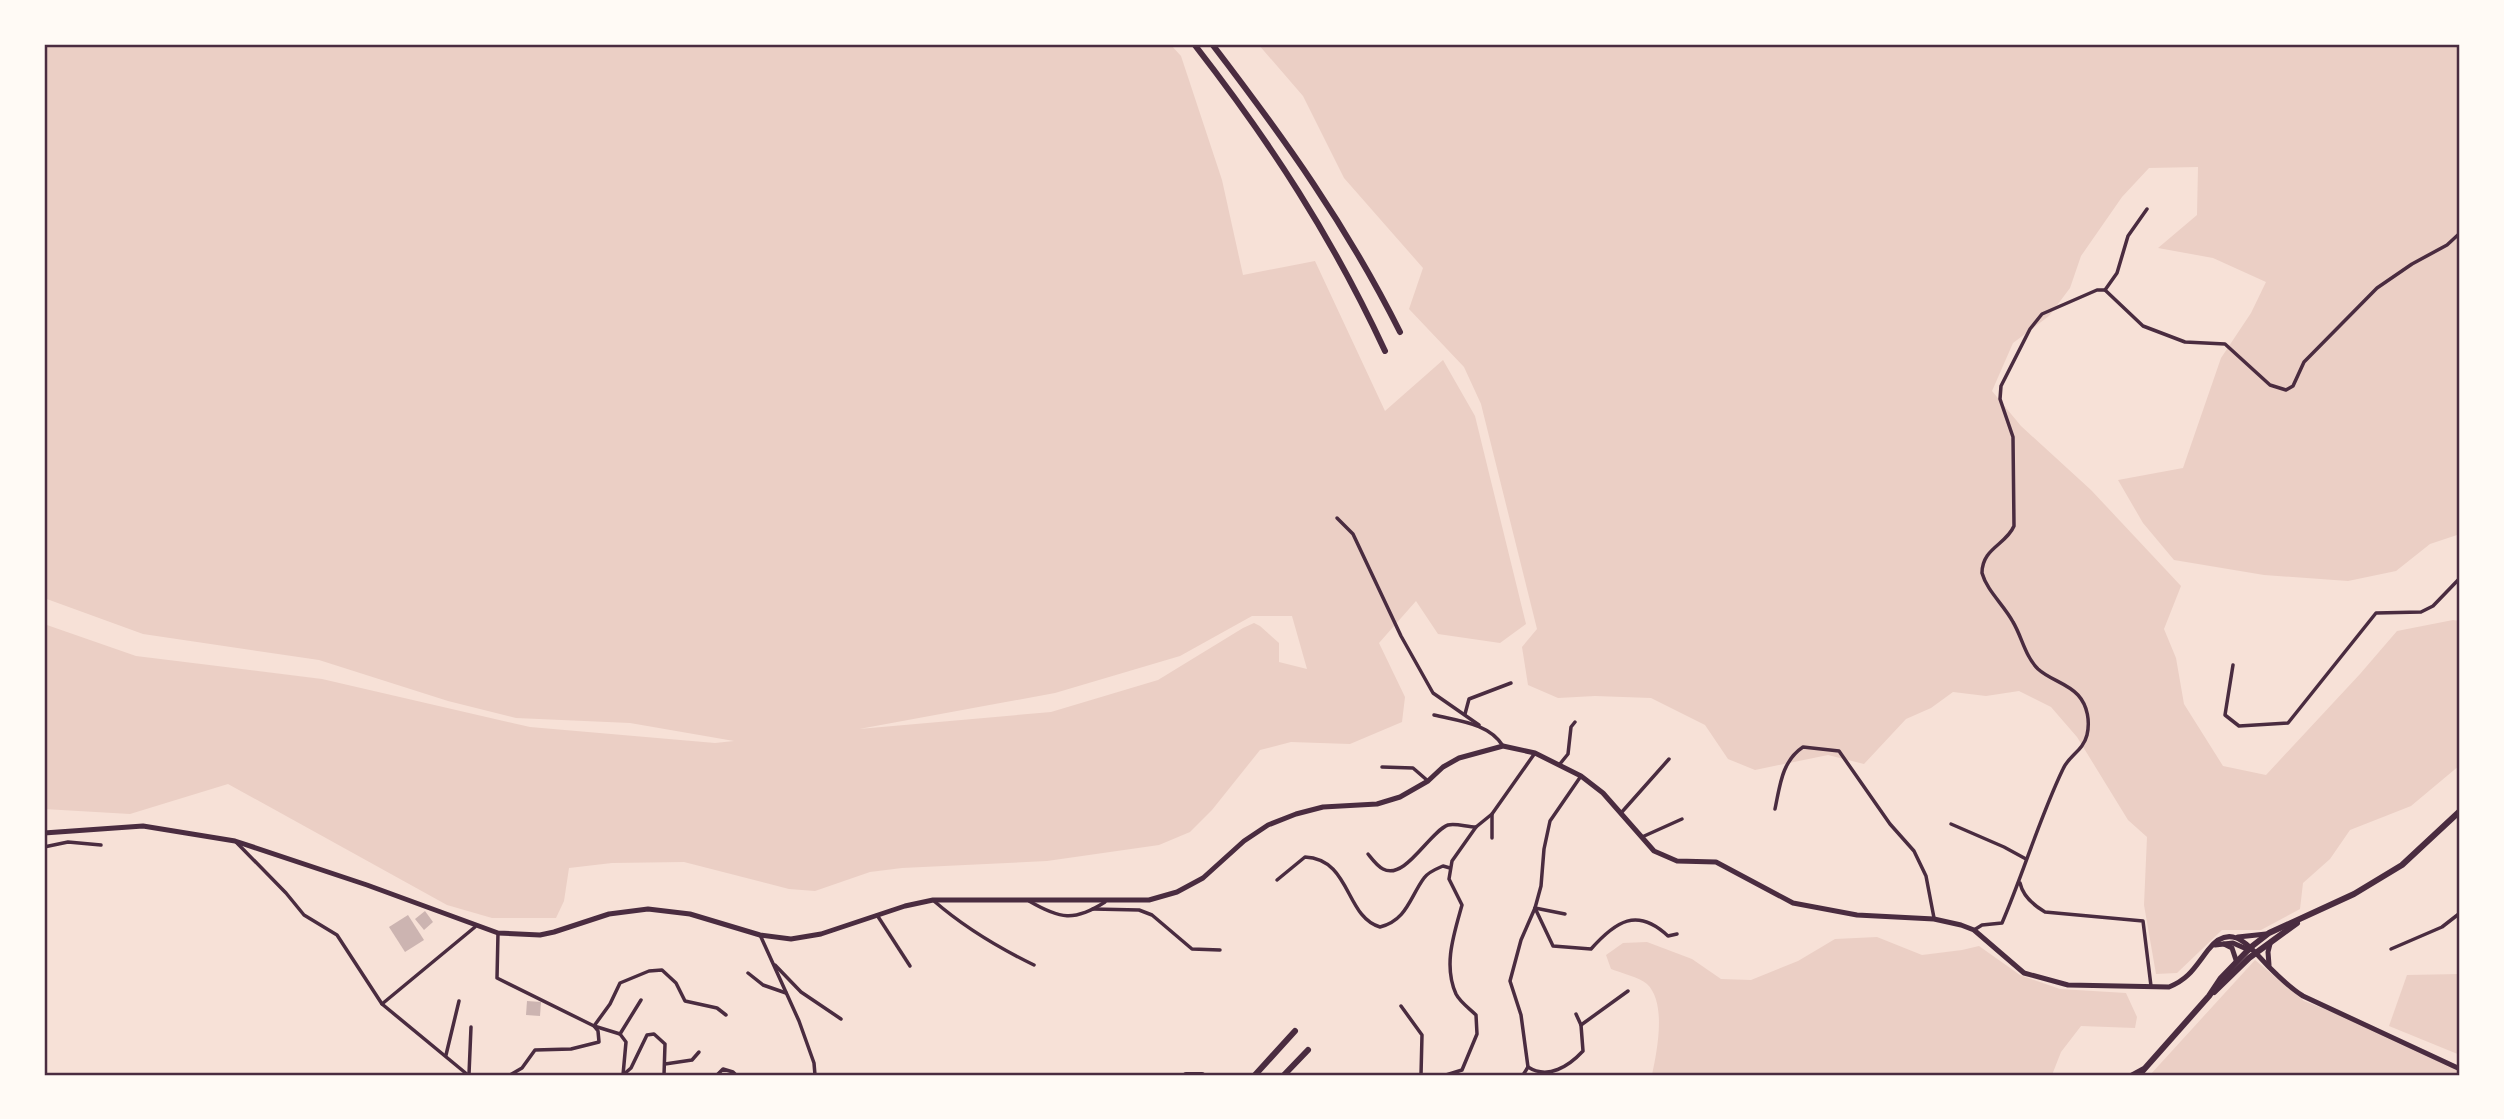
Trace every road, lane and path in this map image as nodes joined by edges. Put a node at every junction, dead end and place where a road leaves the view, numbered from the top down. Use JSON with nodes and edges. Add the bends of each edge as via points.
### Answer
{"nodes":[{"id":1,"x":1194,"y":44,"type":"edge"},
{"id":2,"x":1212,"y":44,"type":"edge"},
{"id":3,"x":2147,"y":209,"type":"dead end"},
{"id":4,"x":2460,"y":233,"type":"edge"},
{"id":5,"x":2105,"y":290,"type":"junction"},
{"id":6,"x":1401,"y":332,"type":"dead end"},
{"id":7,"x":1385,"y":351,"type":"dead end"},
{"id":8,"x":1337,"y":518,"type":"dead end"},
{"id":9,"x":2460,"y":578,"type":"edge"},
{"id":10,"x":2233,"y":665,"type":"dead end"},
{"id":11,"x":1511,"y":683,"type":"dead end"},
{"id":12,"x":1465,"y":714,"type":"junction"},
{"id":13,"x":1434,"y":715,"type":"dead end"},
{"id":14,"x":1574,"y":722,"type":"dead end"},
{"id":15,"x":1479,"y":725,"type":"junction"},
{"id":16,"x":1503,"y":746,"type":"junction"},
{"id":17,"x":1535,"y":753,"type":"junction"},
{"id":18,"x":1670,"y":758,"type":"dead end"},
{"id":19,"x":1559,"y":765,"type":"junction"},
{"id":20,"x":1382,"y":767,"type":"dead end"},
{"id":21,"x":1581,"y":776,"type":"junction"},
{"id":22,"x":1428,"y":780,"type":"junction"},
{"id":23,"x":1775,"y":808,"type":"dead end"},
{"id":24,"x":2460,"y":811,"type":"edge"},
{"id":25,"x":1621,"y":813,"type":"junction"},
{"id":26,"x":1492,"y":814,"type":"junction"},
{"id":27,"x":1682,"y":819,"type":"dead end"},
{"id":28,"x":1951,"y":824,"type":"dead end"},
{"id":29,"x":1476,"y":827,"type":"junction"},
{"id":30,"x":44,"y":833,"type":"edge"},
{"id":31,"x":1492,"y":838,"type":"dead end"},
{"id":32,"x":1640,"y":838,"type":"junction"},
{"id":33,"x":235,"y":841,"type":"junction"},
{"id":34,"x":101,"y":845,"type":"dead end"},
{"id":35,"x":44,"y":847,"type":"edge"},
{"id":36,"x":1368,"y":854,"type":"dead end"},
{"id":37,"x":2026,"y":859,"type":"junction"},
{"id":38,"x":1450,"y":868,"type":"junction"},
{"id":39,"x":1277,"y":880,"type":"dead end"},
{"id":40,"x":2020,"y":883,"type":"junction"},
{"id":41,"x":933,"y":900,"type":"junction"},
{"id":42,"x":1027,"y":900,"type":"junction"},
{"id":43,"x":1106,"y":901,"type":"junction"},
{"id":44,"x":1535,"y":908,"type":"junction"},
{"id":45,"x":1093,"y":909,"type":"junction"},
{"id":46,"x":1565,"y":914,"type":"dead end"},
{"id":47,"x":2460,"y":914,"type":"edge"},
{"id":48,"x":877,"y":915,"type":"junction"},
{"id":49,"x":1934,"y":919,"type":"junction"},
{"id":50,"x":2301,"y":919,"type":"junction"},
{"id":51,"x":475,"y":927,"type":"junction"},
{"id":52,"x":1974,"y":930,"type":"junction"},
{"id":53,"x":498,"y":933,"type":"junction"},
{"id":54,"x":2269,"y":933,"type":"junction"},
{"id":55,"x":1677,"y":934,"type":"dead end"},
{"id":56,"x":760,"y":935,"type":"junction"},
{"id":57,"x":2235,"y":937,"type":"junction"},
{"id":58,"x":2271,"y":942,"type":"junction"},
{"id":59,"x":2221,"y":943,"type":"junction"},
{"id":60,"x":2212,"y":946,"type":"junction"},
{"id":61,"x":2391,"y":949,"type":"dead end"},
{"id":62,"x":1220,"y":950,"type":"dead end"},
{"id":63,"x":2251,"y":950,"type":"junction"},
{"id":64,"x":2236,"y":961,"type":"junction"},
{"id":65,"x":774,"y":964,"type":"junction"},
{"id":66,"x":1034,"y":965,"type":"dead end"},
{"id":67,"x":910,"y":966,"type":"dead end"},
{"id":68,"x":2270,"y":968,"type":"junction"},
{"id":69,"x":748,"y":973,"type":"dead end"},
{"id":70,"x":2151,"y":986,"type":"junction"},
{"id":71,"x":1628,"y":990,"type":"dead end"},
{"id":72,"x":786,"y":993,"type":"junction"},
{"id":73,"x":2210,"y":996,"type":"junction"},
{"id":74,"x":642,"y":1000,"type":"dead end"},
{"id":75,"x":459,"y":1001,"type":"dead end"},
{"id":76,"x":382,"y":1004,"type":"junction"},
{"id":77,"x":1401,"y":1006,"type":"dead end"},
{"id":78,"x":1576,"y":1014,"type":"dead end"},
{"id":79,"x":726,"y":1015,"type":"dead end"},
{"id":80,"x":841,"y":1019,"type":"dead end"},
{"id":81,"x":1581,"y":1025,"type":"junction"},
{"id":82,"x":594,"y":1026,"type":"junction"},
{"id":83,"x":471,"y":1027,"type":"dead end"},
{"id":84,"x":1295,"y":1031,"type":"dead end"},
{"id":85,"x":620,"y":1034,"type":"junction"},
{"id":86,"x":1308,"y":1050,"type":"dead end"},
{"id":87,"x":699,"y":1052,"type":"dead end"},
{"id":88,"x":446,"y":1055,"type":"junction"},
{"id":89,"x":665,"y":1065,"type":"junction"},
{"id":90,"x":2148,"y":1066,"type":"junction"},
{"id":91,"x":1528,"y":1067,"type":"junction"},
{"id":92,"x":2460,"y":1069,"type":"edge"},
{"id":93,"x":469,"y":1075,"type":"edge"},
{"id":94,"x":510,"y":1075,"type":"edge"},
{"id":95,"x":623,"y":1075,"type":"edge"},
{"id":96,"x":664,"y":1075,"type":"edge"},
{"id":97,"x":717,"y":1075,"type":"edge"},
{"id":98,"x":736,"y":1075,"type":"edge"},
{"id":99,"x":815,"y":1075,"type":"edge"},
{"id":100,"x":1186,"y":1075,"type":"edge"},
{"id":101,"x":1202,"y":1075,"type":"edge"},
{"id":102,"x":1255,"y":1075,"type":"edge"},
{"id":103,"x":1284,"y":1075,"type":"edge"},
{"id":104,"x":1421,"y":1075,"type":"edge"},
{"id":105,"x":1446,"y":1075,"type":"edge"},
{"id":106,"x":1523,"y":1075,"type":"edge"},
{"id":107,"x":2132,"y":1075,"type":"edge"},
{"id":108,"x":2139,"y":1075,"type":"edge"}],
"edges":[{"from":1,"to":7,"type":"main road","via":[[1289,173],[1351,280]]},
{"from":2,"to":6,"type":"main road","via":[[1327,202]]},
{"from":3,"to":5,"type":"street","via":[[2129,236],[2120,267]]},
{"from":4,"to":5,"type":"street","via":[[2377,288],[2304,362],[2293,386],[2286,390],[2270,385],[2225,344],[2185,342],[2143,326]]},
{"from":5,"to":37,"type":"street","via":[[2042,314],[2000,393],[2013,437],[2015,517],[2007,538],[1986,555],[1982,572],[2014,623],[2029,658],[2041,672],[2077,694],[2088,722],[2085,742],[2064,767]]},
{"from":8,"to":12,"type":"street","via":[[1353,534],[1433,693]]},
{"from":9,"to":10,"type":"street","via":[[2421,612],[2376,613],[2288,723],[2239,726],[2225,715]]},
{"from":11,"to":12,"type":"street","via":[[1469,699]]},
{"from":12,"to":15,"type":"street"},
{"from":13,"to":15,"type":"street"},
{"from":14,"to":19,"type":"street","via":[[1568,754]]},
{"from":15,"to":16,"type":"street"},
{"from":16,"to":17,"type":"main road"},
{"from":16,"to":22,"type":"main road","via":[[1459,758]]},
{"from":17,"to":19,"type":"main road"},
{"from":17,"to":26,"type":"street"},
{"from":18,"to":25,"type":"street"},
{"from":19,"to":21,"type":"main road"},
{"from":20,"to":22,"type":"street","via":[[1413,768]]},
{"from":21,"to":25,"type":"main road"},
{"from":21,"to":44,"type":"street","via":[[1550,821]]},
{"from":22,"to":43,"type":"main road","via":[[1377,804],[1323,807],[1268,825],[1203,878],[1177,892],[1150,900]]},
{"from":23,"to":49,"type":"street","via":[[1792,754],[1803,747],[1839,751],[1914,851],[1926,876]]},
{"from":24,"to":50,"type":"main road","via":[[2402,865]]},
{"from":25,"to":32,"type":"main road"},
{"from":26,"to":29,"type":"street"},
{"from":26,"to":31,"type":"street"},
{"from":27,"to":32,"type":"street"},
{"from":28,"to":37,"type":"street"},
{"from":29,"to":36,"type":"street","via":[[1447,825],[1401,869],[1391,872]]},
{"from":29,"to":38,"type":"street"},
{"from":30,"to":33,"type":"main road","via":[[143,826]]},
{"from":32,"to":49,"type":"main road","via":[[1654,851],[1677,861],[1716,862],[1793,903],[1857,915]]},
{"from":33,"to":51,"type":"main road"},
{"from":33,"to":76,"type":"street","via":[[304,915],[337,935]]},
{"from":34,"to":35,"type":"street","via":[[68,842]]},
{"from":37,"to":40,"type":"street"},
{"from":38,"to":39,"type":"street","via":[[1443,866],[1425,877],[1401,915],[1380,927],[1358,910],[1338,873],[1315,858],[1305,857]]},
{"from":38,"to":105,"type":"street","via":[[1462,905],[1449,963],[1457,996],[1476,1015],[1477,1034],[1462,1070]]},
{"from":40,"to":52,"type":"street","via":[[2002,923]]},
{"from":40,"to":70,"type":"street","via":[[2021,891],[2045,912],[2143,921]]},
{"from":41,"to":42,"type":"main road"},
{"from":41,"to":48,"type":"main road"},
{"from":41,"to":66,"type":"street","via":[[972,932]]},
{"from":42,"to":43,"type":"main road"},
{"from":42,"to":45,"type":"street","via":[[1066,915],[1078,916]]},
{"from":43,"to":45,"type":"street"},
{"from":44,"to":46,"type":"street"},
{"from":44,"to":55,"type":"street","via":[[1553,946],[1591,949],[1605,933],[1634,919],[1655,924],[1668,936]]},
{"from":44,"to":91,"type":"street","via":[[1510,981],[1521,1015]]},
{"from":45,"to":62,"type":"street","via":[[1153,915],[1192,949]]},
{"from":47,"to":61,"type":"street"},
{"from":48,"to":56,"type":"main road","via":[[821,934],[791,939]]},
{"from":48,"to":67,"type":"street"},
{"from":49,"to":52,"type":"main road"},
{"from":50,"to":54,"type":"main road"},
{"from":50,"to":58,"type":"main road"},
{"from":51,"to":53,"type":"main road"},
{"from":51,"to":76,"type":"street"},
{"from":52,"to":70,"type":"main road","via":[[2024,973],[2068,985]]},
{"from":53,"to":56,"type":"main road","via":[[547,934],[609,914],[648,909],[690,914]]},
{"from":53,"to":82,"type":"street","via":[[496,972],[500,982]]},
{"from":54,"to":57,"type":"main road"},
{"from":54,"to":63,"type":"main road"},
{"from":56,"to":65,"type":"street"},
{"from":57,"to":60,"type":"main road"},
{"from":57,"to":63,"type":"main road"},
{"from":58,"to":63,"type":"main road"},
{"from":58,"to":68,"type":"main road"},
{"from":59,"to":60,"type":"main road"},
{"from":59,"to":63,"type":"main road"},
{"from":59,"to":64,"type":"main road","via":[[2232,948]]},
{"from":60,"to":70,"type":"main road","via":[[2182,982]]},
{"from":63,"to":64,"type":"main road"},
{"from":63,"to":68,"type":"main road"},
{"from":63,"to":73,"type":"main road"},
{"from":64,"to":73,"type":"main road"},
{"from":65,"to":72,"type":"street"},
{"from":65,"to":80,"type":"street","via":[[801,992]]},
{"from":68,"to":92,"type":"main road","via":[[2303,996]]},
{"from":69,"to":72,"type":"street","via":[[763,985]]},
{"from":71,"to":81,"type":"street"},
{"from":72,"to":99,"type":"street"},
{"from":73,"to":90,"type":"main road"},
{"from":74,"to":85,"type":"street"},
{"from":75,"to":88,"type":"street"},
{"from":76,"to":88,"type":"street"},
{"from":77,"to":104,"type":"street","via":[[1422,1035]]},
{"from":78,"to":81,"type":"street"},
{"from":79,"to":82,"type":"street","via":[[717,1008],[685,1001],[668,976],[656,970],[620,983]]},
{"from":81,"to":91,"type":"street","via":[[1583,1051],[1575,1060],[1548,1073]]},
{"from":82,"to":85,"type":"street"},
{"from":82,"to":94,"type":"street","via":[[599,1042],[535,1050],[522,1068]]},
{"from":83,"to":93,"type":"street"},
{"from":84,"to":102,"type":"main road"},
{"from":85,"to":95,"type":"street","via":[[626,1042]]},
{"from":86,"to":103,"type":"main road"},
{"from":87,"to":89,"type":"street","via":[[692,1060]]},
{"from":88,"to":93,"type":"street"},
{"from":89,"to":95,"type":"street","via":[[665,1044],[654,1034],[647,1035]]},
{"from":89,"to":96,"type":"street"},
{"from":90,"to":107,"type":"main road"},
{"from":90,"to":108,"type":"main road"},
{"from":91,"to":106,"type":"street"},
{"from":97,"to":98,"type":"street","via":[[723,1069]]},
{"from":100,"to":101,"type":"main road"}]}
